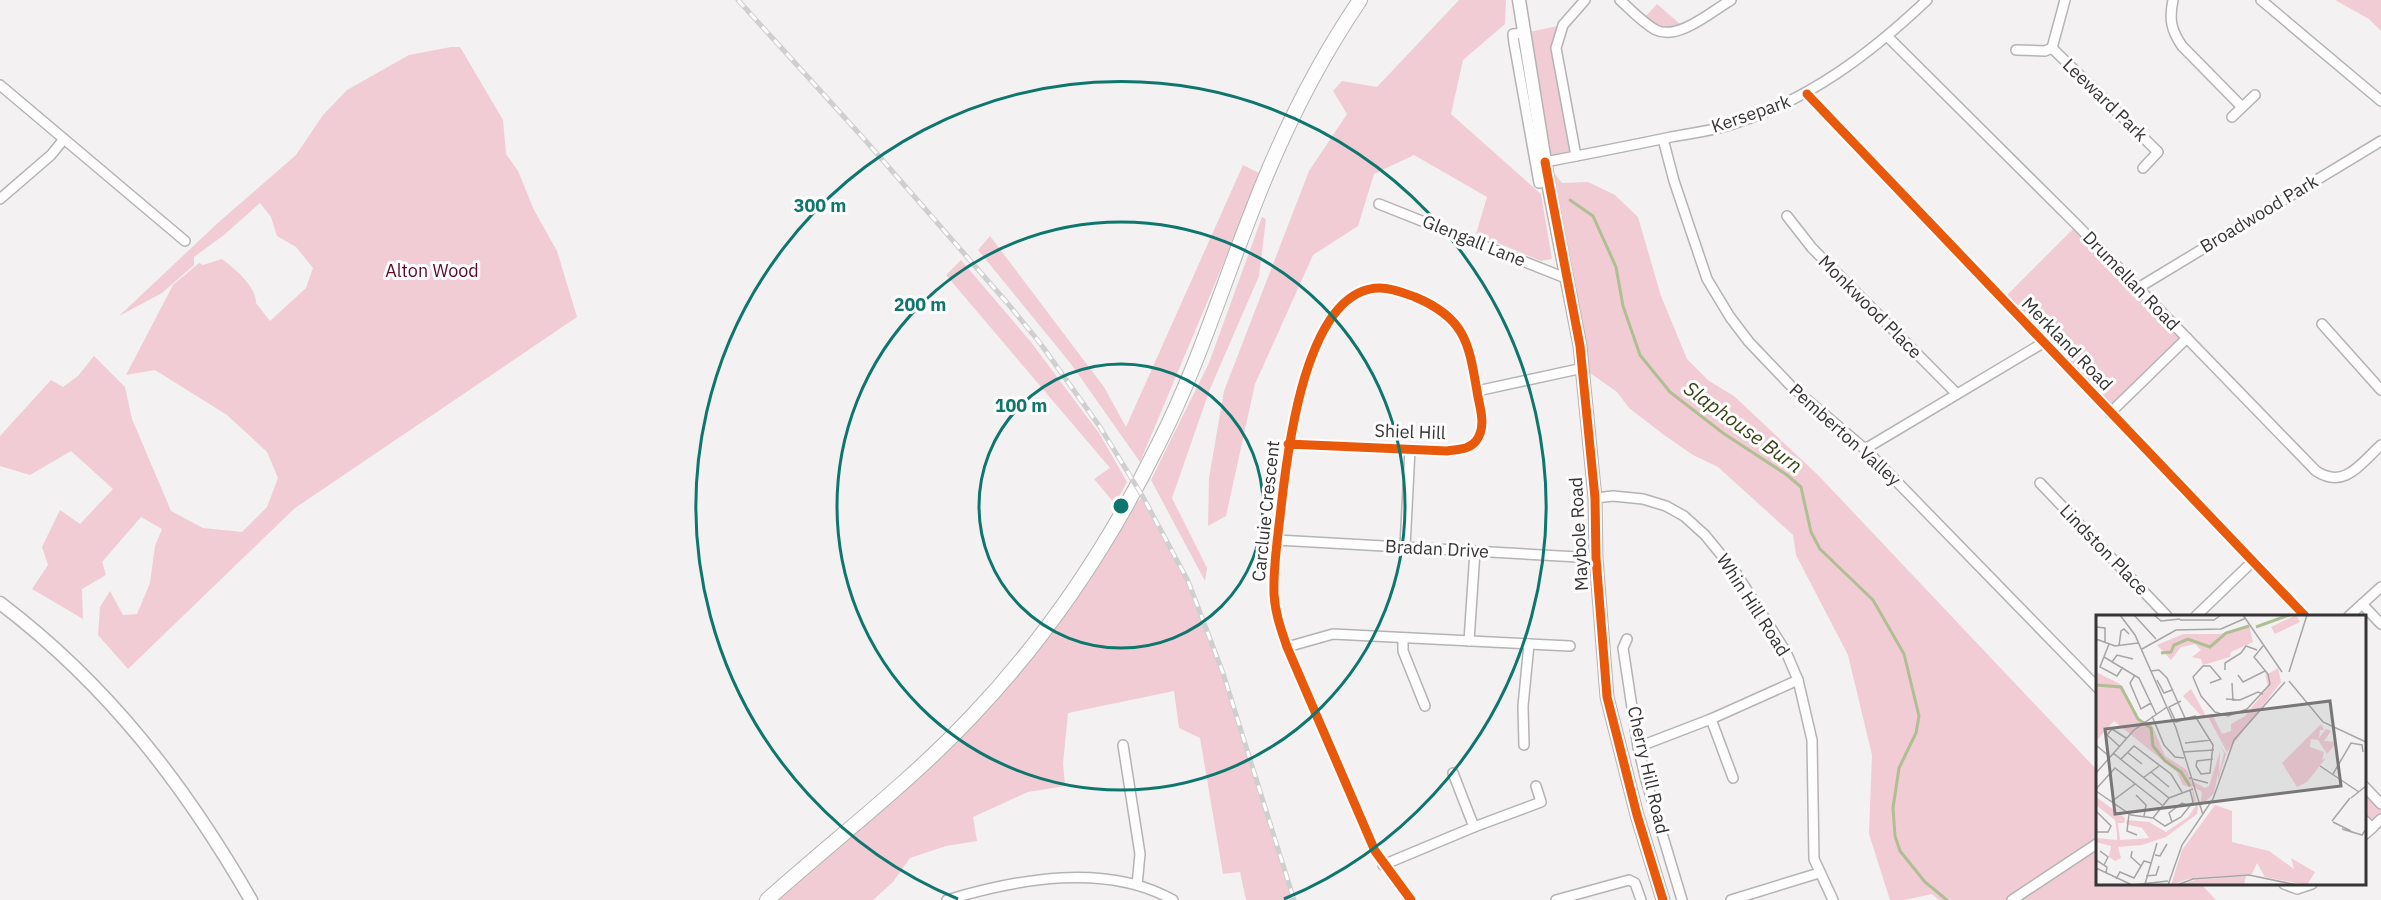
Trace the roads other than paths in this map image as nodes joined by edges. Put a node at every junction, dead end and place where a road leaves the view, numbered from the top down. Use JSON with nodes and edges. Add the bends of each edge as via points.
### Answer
{"nodes":[{"id":1,"x":1360,"y":0,"type":"edge"},
{"id":2,"x":1519,"y":0,"type":"edge"},
{"id":3,"x":1585,"y":0,"type":"edge"},
{"id":4,"x":1620,"y":0,"type":"edge"},
{"id":5,"x":1731,"y":0,"type":"edge"},
{"id":6,"x":1927,"y":0,"type":"edge"},
{"id":7,"x":2065,"y":0,"type":"edge"},
{"id":8,"x":2173,"y":0,"type":"edge"},
{"id":9,"x":2260,"y":0,"type":"edge"},
{"id":10,"x":1524,"y":33,"type":"junction"},
{"id":11,"x":1888,"y":37,"type":"junction"},
{"id":12,"x":2052,"y":48,"type":"junction"},
{"id":13,"x":2016,"y":50,"type":"dead end"},
{"id":14,"x":0,"y":85,"type":"edge"},
{"id":15,"x":1807,"y":94,"type":"junction"},
{"id":16,"x":2255,"y":95,"type":"dead end"},
{"id":17,"x":2381,"y":101,"type":"edge"},
{"id":18,"x":2242,"y":107,"type":"junction"},
{"id":19,"x":2232,"y":117,"type":"dead end"},
{"id":20,"x":64,"y":139,"type":"junction"},
{"id":21,"x":1663,"y":139,"type":"junction"},
{"id":22,"x":2381,"y":141,"type":"edge"},
{"id":23,"x":1576,"y":156,"type":"junction"},
{"id":24,"x":1545,"y":162,"type":"junction"},
{"id":25,"x":2143,"y":168,"type":"dead end"},
{"id":26,"x":1548,"y":182,"type":"junction"},
{"id":27,"x":0,"y":199,"type":"edge"},
{"id":28,"x":1379,"y":204,"type":"dead end"},
{"id":29,"x":1787,"y":216,"type":"dead end"},
{"id":30,"x":185,"y":241,"type":"dead end"},
{"id":31,"x":1568,"y":279,"type":"junction"},
{"id":32,"x":2138,"y":288,"type":"junction"},
{"id":33,"x":2322,"y":324,"type":"dead end"},
{"id":34,"x":2187,"y":338,"type":"junction"},
{"id":35,"x":2043,"y":343,"type":"junction"},
{"id":36,"x":1583,"y":368,"type":"junction"},
{"id":37,"x":2381,"y":390,"type":"edge"},
{"id":38,"x":1477,"y":391,"type":"junction"},
{"id":39,"x":1957,"y":394,"type":"junction"},
{"id":40,"x":2110,"y":413,"type":"junction"},
{"id":41,"x":1288,"y":444,"type":"junction"},
{"id":42,"x":2381,"y":445,"type":"edge"},
{"id":43,"x":1410,"y":449,"type":"junction"},
{"id":44,"x":1865,"y":449,"type":"junction"},
{"id":45,"x":2040,"y":483,"type":"dead end"},
{"id":46,"x":1595,"y":498,"type":"junction"},
{"id":47,"x":1277,"y":540,"type":"junction"},
{"id":48,"x":1405,"y":547,"type":"junction"},
{"id":49,"x":1475,"y":551,"type":"junction"},
{"id":50,"x":1596,"y":558,"type":"junction"},
{"id":51,"x":2252,"y":562,"type":"junction"},
{"id":52,"x":2381,"y":587,"type":"edge"},
{"id":53,"x":0,"y":603,"type":"edge"},
{"id":54,"x":2362,"y":604,"type":"junction"},
{"id":55,"x":2166,"y":615,"type":"edge"},
{"id":56,"x":2197,"y":615,"type":"edge"},
{"id":57,"x":2304,"y":615,"type":"edge"},
{"id":58,"x":2350,"y":615,"type":"edge"},
{"id":59,"x":2381,"y":624,"type":"edge"},
{"id":60,"x":1403,"y":638,"type":"junction"},
{"id":61,"x":1627,"y":639,"type":"dead end"},
{"id":62,"x":1469,"y":641,"type":"junction"},
{"id":63,"x":1529,"y":644,"type":"junction"},
{"id":64,"x":1570,"y":646,"type":"dead end"},
{"id":65,"x":1287,"y":647,"type":"junction"},
{"id":66,"x":1798,"y":680,"type":"junction"},
{"id":67,"x":2096,"y":687,"type":"edge"},
{"id":68,"x":1425,"y":706,"type":"dead end"},
{"id":69,"x":1711,"y":719,"type":"junction"},
{"id":70,"x":1123,"y":745,"type":"dead end"},
{"id":71,"x":1524,"y":745,"type":"dead end"},
{"id":72,"x":1638,"y":747,"type":"junction"},
{"id":73,"x":1453,"y":773,"type":"dead end"},
{"id":74,"x":1733,"y":778,"type":"dead end"},
{"id":75,"x":1536,"y":786,"type":"dead end"},
{"id":76,"x":2366,"y":788,"type":"edge"},
{"id":77,"x":2381,"y":804,"type":"edge"},
{"id":78,"x":2381,"y":819,"type":"edge"},
{"id":79,"x":1474,"y":827,"type":"junction"},
{"id":80,"x":2368,"y":831,"type":"edge"},
{"id":81,"x":2096,"y":844,"type":"edge"},
{"id":82,"x":1383,"y":865,"type":"junction"},
{"id":83,"x":1819,"y":873,"type":"junction"},
{"id":84,"x":1137,"y":885,"type":"junction"},
{"id":85,"x":2287,"y":885,"type":"edge"},
{"id":86,"x":2309,"y":885,"type":"edge"},
{"id":87,"x":251,"y":900,"type":"edge"},
{"id":88,"x":767,"y":900,"type":"edge"},
{"id":89,"x":947,"y":900,"type":"edge"},
{"id":90,"x":1173,"y":900,"type":"edge"},
{"id":91,"x":1411,"y":900,"type":"edge"},
{"id":92,"x":1556,"y":900,"type":"edge"},
{"id":93,"x":1641,"y":900,"type":"edge"},
{"id":94,"x":1663,"y":900,"type":"edge"},
{"id":95,"x":1682,"y":900,"type":"edge"},
{"id":96,"x":1731,"y":900,"type":"edge"},
{"id":97,"x":1833,"y":900,"type":"edge"},
{"id":98,"x":2012,"y":900,"type":"edge"}],
"edges":[{"from":1,"to":88,"type":"highway","via":[[1314,74],[1269,168],[1181,397],[1124,512],[1092,564],[1056,617],[972,716],[915,772]]},
{"from":2,"to":10,"type":"main road","name":"Maybole Road"},
{"from":3,"to":23,"type":"street","via":[[1563,25],[1556,48]]},
{"from":4,"to":5,"type":"street","via":[[1657,30],[1675,32]]},
{"from":6,"to":11,"type":"street","name":"Kersepark"},
{"from":7,"to":12,"type":"street","name":"Leeward Park"},
{"from":8,"to":18,"type":"street","via":[[2170,25],[2174,35]]},
{"from":9,"to":17,"type":"street"},
{"from":10,"to":24,"type":"main road","name":"Maybole Road"},
{"from":10,"to":26,"type":"street","via":[[1513,34],[1514,43],[1539,183]]},
{"from":11,"to":15,"type":"street","name":"Kersepark"},
{"from":11,"to":32,"type":"street","name":"Drumellan Road"},
{"from":12,"to":13,"type":"street","name":"Leeward Park"},
{"from":12,"to":25,"type":"street","name":"Leeward Park","via":[[2160,150]]},
{"from":14,"to":20,"type":"street"},
{"from":15,"to":21,"type":"street","name":"Kersepark","via":[[1731,125]]},
{"from":15,"to":35,"type":"street","name":"Merkland Road"},
{"from":16,"to":18,"type":"street"},
{"from":18,"to":19,"type":"street"},
{"from":20,"to":27,"type":"street"},
{"from":20,"to":30,"type":"street"},
{"from":21,"to":23,"type":"street","name":"Kersepark"},
{"from":21,"to":44,"type":"street","name":"Pemberton Valley","via":[[1707,279],[1730,317],[1770,368]]},
{"from":22,"to":32,"type":"street","name":"Broadwood Park"},
{"from":23,"to":24,"type":"street","name":"Kersepark"},
{"from":24,"to":26,"type":"main road","name":"Maybole Road"},
{"from":26,"to":31,"type":"main road","name":"Maybole Road"},
{"from":28,"to":31,"type":"street","name":"Glengall Lane"},
{"from":29,"to":39,"type":"street","name":"Monkwood Place","via":[[1812,248]]},
{"from":31,"to":36,"type":"main road","name":"Maybole Road"},
{"from":32,"to":34,"type":"street","name":"Drumellan Road"},
{"from":33,"to":37,"type":"street"},
{"from":34,"to":40,"type":"street"},
{"from":34,"to":42,"type":"street","name":"Drumellan Road","via":[[2326,478],[2345,477]]},
{"from":35,"to":39,"type":"street"},
{"from":35,"to":40,"type":"street","name":"Merkland Road"},
{"from":36,"to":38,"type":"street"},
{"from":36,"to":46,"type":"main road","name":"Maybole Road"},
{"from":38,"to":41,"type":"street","name":"Carcluie Crescent","via":[[1465,338],[1440,310],[1397,290],[1360,291],[1344,302],[1322,336],[1307,372]]},
{"from":38,"to":43,"type":"street","name":"Shiel Hill","via":[[1483,422],[1476,441],[1466,448],[1447,451]]},
{"from":39,"to":44,"type":"street"},
{"from":40,"to":51,"type":"street","name":"Merkland Road"},
{"from":41,"to":43,"type":"street","name":"Shiel Hill"},
{"from":41,"to":47,"type":"street","name":"Carcluie Crescent"},
{"from":43,"to":48,"type":"street"},
{"from":44,"to":67,"type":"street","name":"Pemberton Valley"},
{"from":45,"to":55,"type":"street","name":"Lindston Place"},
{"from":46,"to":50,"type":"main road","name":"Maybole Road"},
{"from":46,"to":66,"type":"street","name":"Whin Hill Road","via":[[1643,499],[1684,516],[1736,573],[1786,652]]},
{"from":47,"to":48,"type":"street","name":"Bradan Drive"},
{"from":47,"to":65,"type":"street","name":"Carcluie Crescent","via":[[1274,596]]},
{"from":48,"to":49,"type":"street","name":"Bradan Drive"},
{"from":49,"to":50,"type":"street","name":"Bradan Drive"},
{"from":49,"to":62,"type":"street"},
{"from":50,"to":94,"type":"main road","name":"Maybole Road","via":[[1607,697]]},
{"from":51,"to":56,"type":"street"},
{"from":51,"to":57,"type":"street","name":"Merkland Road"},
{"from":52,"to":54,"type":"street"},
{"from":53,"to":87,"type":"main road","via":[[39,632],[110,702],[156,756],[207,827]]},
{"from":54,"to":58,"type":"street"},
{"from":54,"to":59,"type":"street"},
{"from":60,"to":62,"type":"street"},
{"from":60,"to":65,"type":"street","via":[[1333,634]]},
{"from":60,"to":68,"type":"street","via":[[1403,651]]},
{"from":61,"to":72,"type":"street","name":"Cherry Hill Road","via":[[1623,648]]},
{"from":62,"to":63,"type":"street"},
{"from":63,"to":64,"type":"street"},
{"from":63,"to":71,"type":"street"},
{"from":65,"to":82,"type":"street","name":"Carcluie Crescent"},
{"from":66,"to":69,"type":"street"},
{"from":66,"to":83,"type":"street","name":"Whin Hill Road","via":[[1812,740],[1814,859]]},
{"from":69,"to":72,"type":"street"},
{"from":69,"to":74,"type":"street"},
{"from":70,"to":84,"type":"street","via":[[1140,854]]},
{"from":72,"to":95,"type":"street","name":"Cherry Hill Road"},
{"from":73,"to":79,"type":"street"},
{"from":75,"to":79,"type":"street","via":[[1541,802]]},
{"from":76,"to":77,"type":"street"},
{"from":78,"to":80,"type":"street"},
{"from":79,"to":82,"type":"street"},
{"from":81,"to":98,"type":"street"},
{"from":82,"to":91,"type":"street","name":"Carcluie Crescent"},
{"from":83,"to":96,"type":"street"},
{"from":83,"to":97,"type":"street","name":"Whin Hill Road"},
{"from":84,"to":89,"type":"street","via":[[1061,879]]},
{"from":84,"to":90,"type":"street"},
{"from":85,"to":86,"type":"street","via":[[2297,889]]},
{"from":92,"to":93,"type":"street","via":[[1629,880],[1635,883]]}]}
